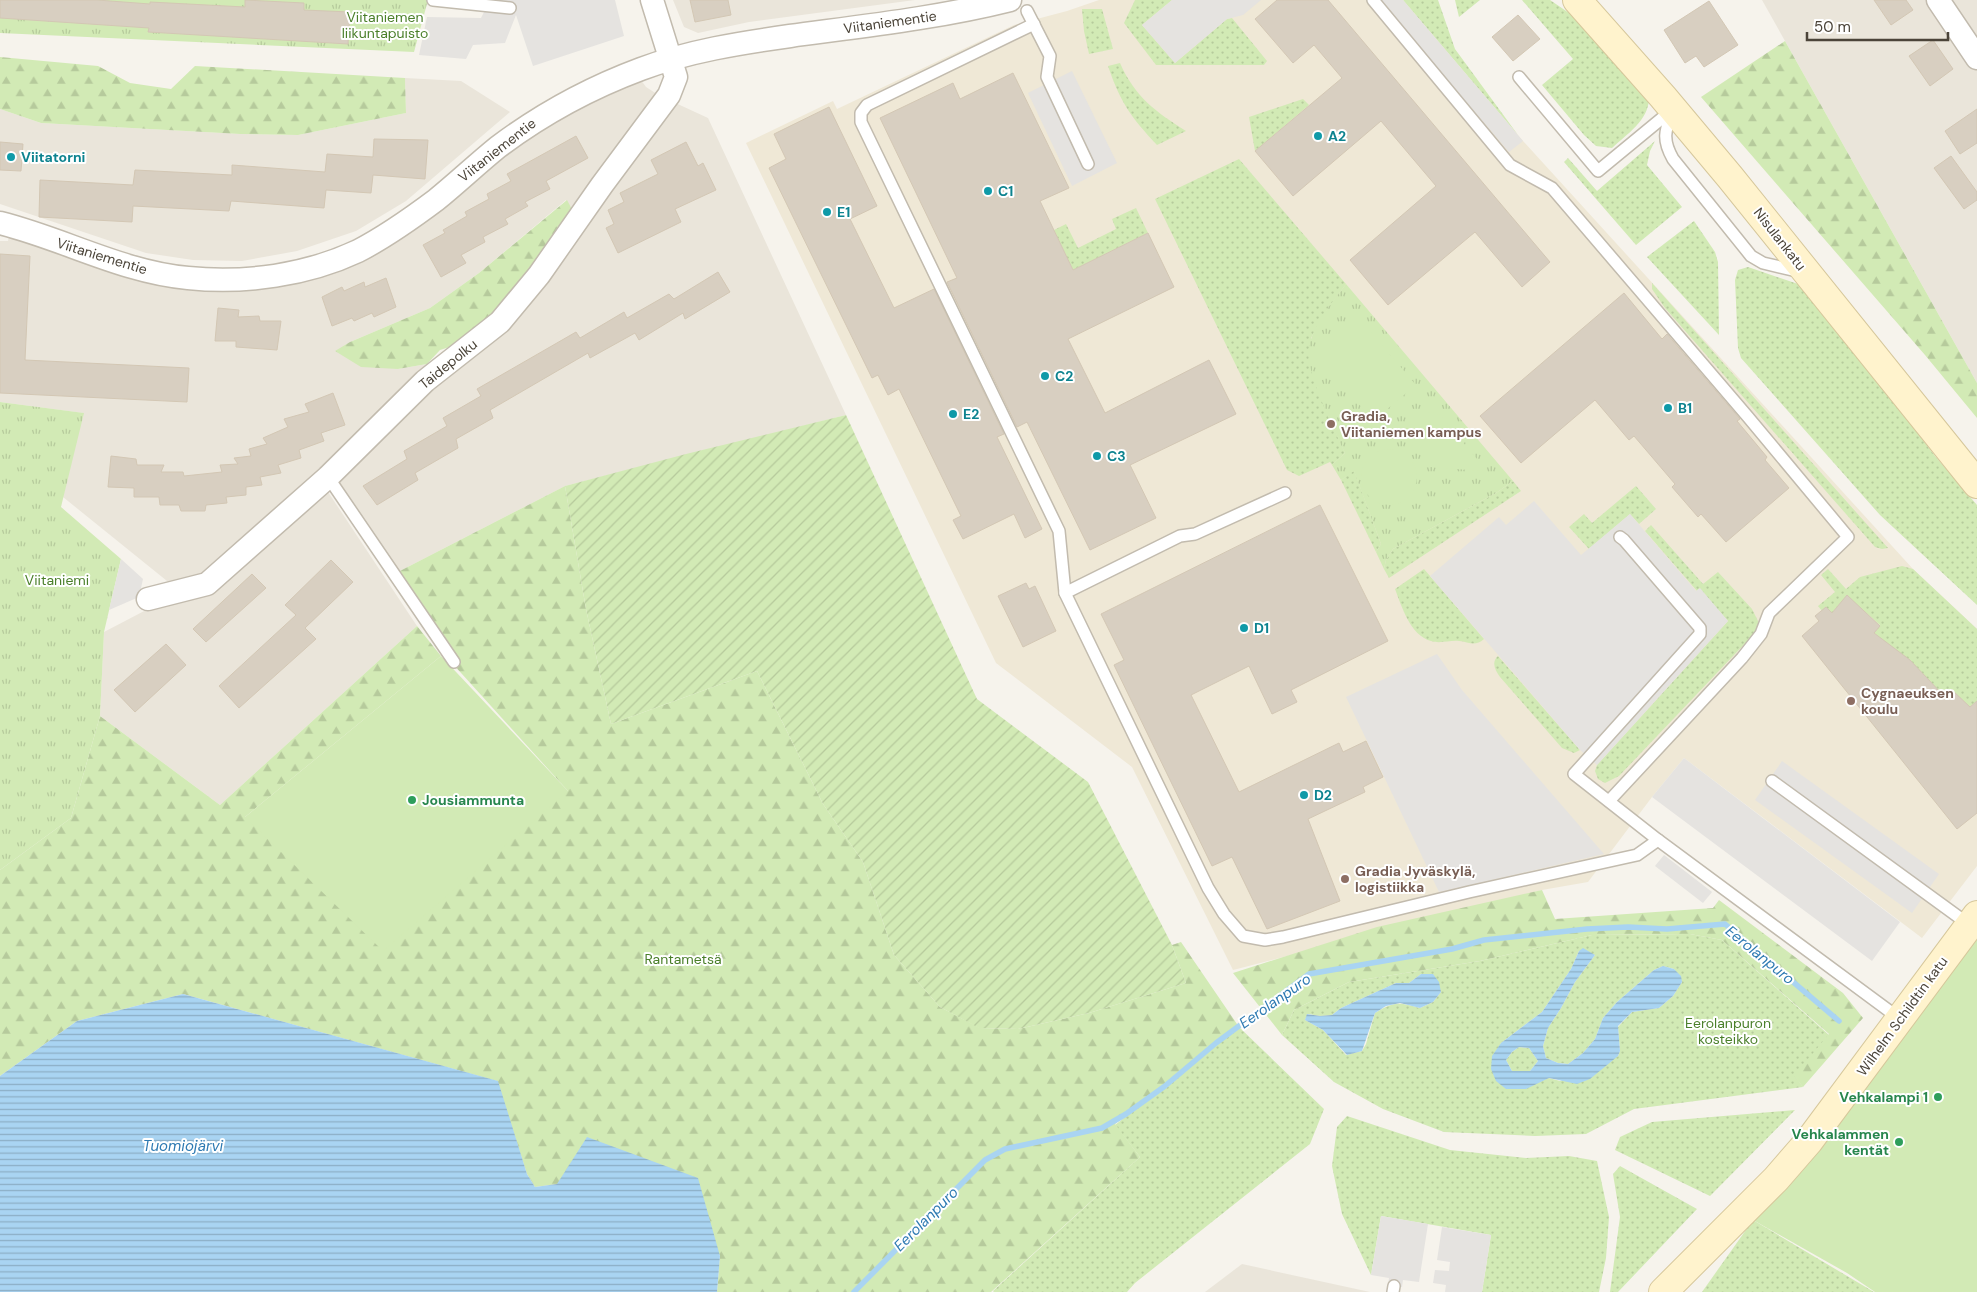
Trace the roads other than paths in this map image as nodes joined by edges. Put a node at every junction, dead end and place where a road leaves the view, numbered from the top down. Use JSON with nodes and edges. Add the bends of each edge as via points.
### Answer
{"nodes":[{"id":1,"x":433,"y":0,"type":"edge"},
{"id":2,"x":652,"y":0,"type":"edge"},
{"id":3,"x":1373,"y":0,"type":"edge"},
{"id":4,"x":1577,"y":0,"type":"edge"},
{"id":5,"x":1938,"y":0,"type":"edge"},
{"id":6,"x":1019,"y":5,"type":"edge"},
{"id":7,"x":510,"y":8,"type":"dead end"},
{"id":8,"x":1034,"y":24,"type":"junction"},
{"id":9,"x":1977,"y":58,"type":"edge"},
{"id":10,"x":671,"y":60,"type":"junction"},
{"id":11,"x":1519,"y":77,"type":"dead end"},
{"id":12,"x":1673,"y":109,"type":"junction"},
{"id":13,"x":1088,"y":164,"type":"dead end"},
{"id":14,"x":0,"y":223,"type":"edge"},
{"id":15,"x":1808,"y":274,"type":"junction"},
{"id":16,"x":328,"y":477,"type":"junction"},
{"id":17,"x":1977,"y":484,"type":"edge"},
{"id":18,"x":1285,"y":493,"type":"dead end"},
{"id":19,"x":1620,"y":537,"type":"dead end"},
{"id":20,"x":1065,"y":593,"type":"junction"},
{"id":21,"x":148,"y":599,"type":"dead end"},
{"id":22,"x":454,"y":662,"type":"dead end"},
{"id":23,"x":1772,"y":781,"type":"dead end"},
{"id":24,"x":1609,"y":801,"type":"junction"},
{"id":25,"x":1658,"y":840,"type":"junction"},
{"id":26,"x":1975,"y":923,"type":"edge"},
{"id":27,"x":1900,"y":1019,"type":"junction"},
{"id":28,"x":1663,"y":1292,"type":"edge"}],
"edges":[{"from":1,"to":7,"type":"lane"},
{"from":2,"to":10,"type":"street","name":"Taidepolku"},
{"from":3,"to":24,"type":"lane","via":[[1510,165],[1552,188],[1848,536],[1769,613],[1761,634],[1742,658]]},
{"from":4,"to":12,"type":"main road","name":"Nisulankatu"},
{"from":5,"to":9,"type":"street"},
{"from":6,"to":8,"type":"lane"},
{"from":6,"to":10,"type":"street","name":"Viitaniementie","via":[[740,43]]},
{"from":8,"to":13,"type":"lane","via":[[1050,56],[1047,77]]},
{"from":8,"to":20,"type":"lane","via":[[868,105],[860,113],[861,122],[1059,531]]},
{"from":10,"to":14,"type":"street","name":"Viitaniementie","via":[[578,96],[498,147],[435,200],[393,230],[358,251],[300,272],[244,279],[188,278],[134,268]]},
{"from":10,"to":16,"type":"street","name":"Taidepolku","via":[[676,77],[669,96],[539,275],[500,322],[424,380]]},
{"from":11,"to":12,"type":"lane","via":[[1598,171]]},
{"from":12,"to":15,"type":"main road","name":"Nisulankatu"},
{"from":12,"to":15,"type":"lane","via":[[1665,130],[1666,147],[1751,256],[1763,263]]},
{"from":15,"to":17,"type":"main road","name":"Nisulankatu"},
{"from":16,"to":21,"type":"street","name":"Taidepolku","via":[[207,584]]},
{"from":16,"to":22,"type":"lane"},
{"from":18,"to":20,"type":"lane","via":[[1195,534],[1180,536]]},
{"from":19,"to":24,"type":"lane","via":[[1700,628],[1700,634],[1574,774]]},
{"from":20,"to":25,"type":"lane","via":[[1208,888],[1243,936],[1265,940],[1637,855]]},
{"from":23,"to":26,"type":"lane"},
{"from":24,"to":25,"type":"lane"},
{"from":25,"to":27,"type":"lane"},
{"from":26,"to":27,"type":"main road","name":"Wilhelm Schildtin katu"},
{"from":27,"to":28,"type":"main road","name":"Wilhelm Schildtin katu","via":[[1809,1141],[1776,1179]]}]}
